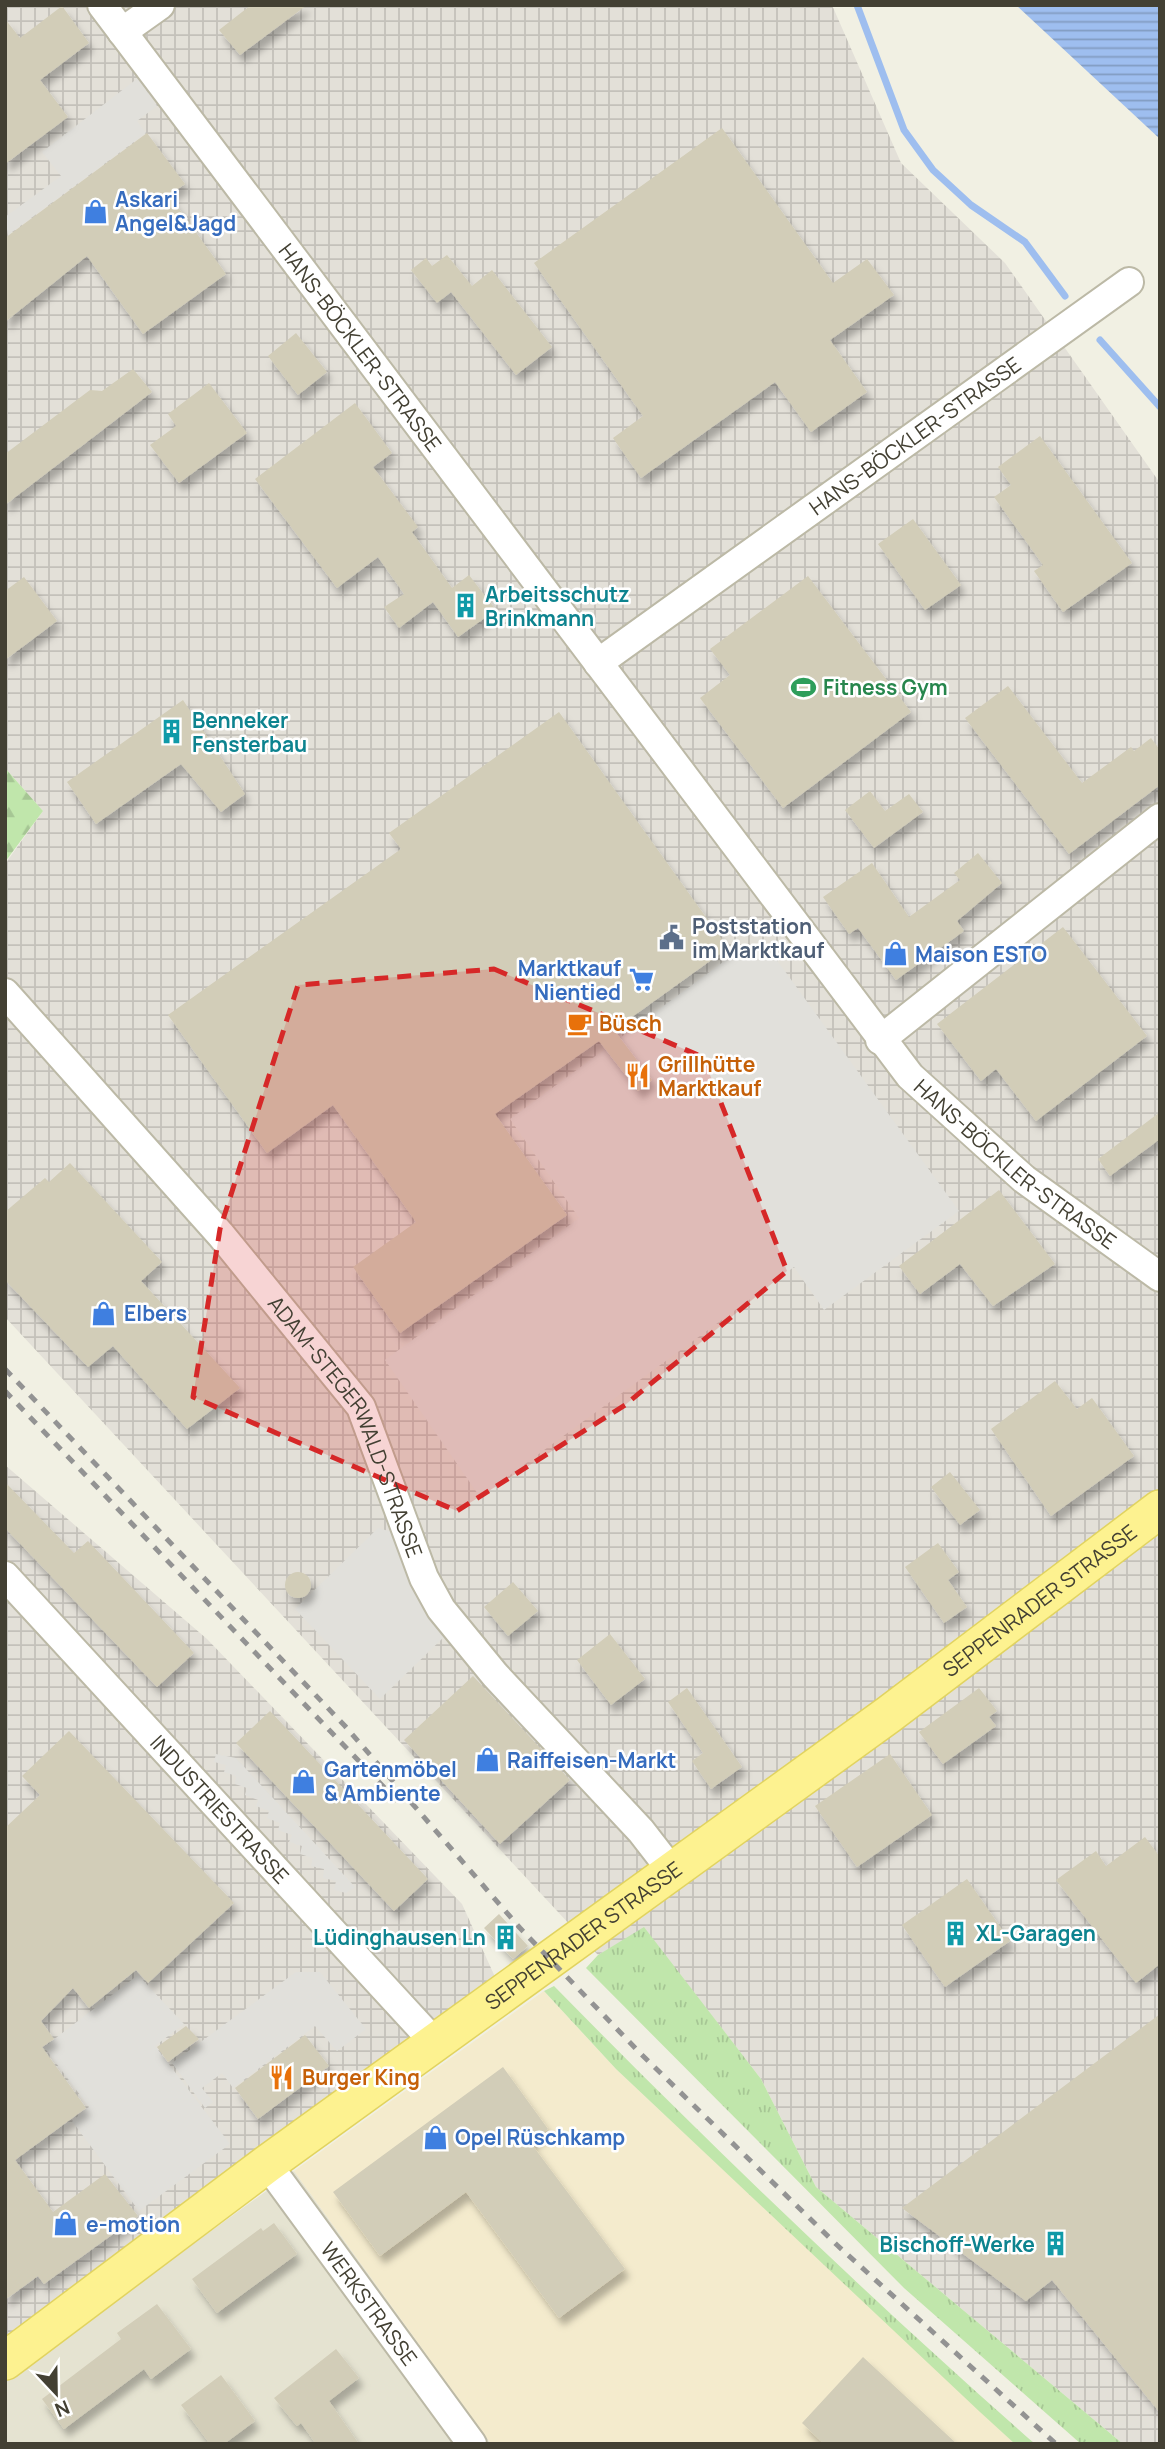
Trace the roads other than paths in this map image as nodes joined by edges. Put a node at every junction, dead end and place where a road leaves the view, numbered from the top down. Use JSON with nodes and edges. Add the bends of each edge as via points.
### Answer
{"nodes":[{"id":1,"x":102,"y":5,"type":"edge"},
{"id":2,"x":160,"y":5,"type":"edge"},
{"id":3,"x":122,"y":32,"type":"junction"},
{"id":4,"x":1129,"y":282,"type":"dead end"},
{"id":5,"x":598,"y":663,"type":"junction"},
{"id":6,"x":1160,"y":818,"type":"edge"},
{"id":7,"x":5,"y":993,"type":"edge"},
{"id":8,"x":880,"y":1040,"type":"junction"},
{"id":9,"x":1160,"y":1277,"type":"edge"},
{"id":10,"x":1160,"y":1509,"type":"edge"},
{"id":11,"x":5,"y":1576,"type":"edge"},
{"id":12,"x":672,"y":1871,"type":"junction"},
{"id":13,"x":435,"y":2043,"type":"junction"},
{"id":14,"x":267,"y":2164,"type":"junction"},
{"id":15,"x":5,"y":2361,"type":"edge"},
{"id":16,"x":472,"y":2444,"type":"edge"}],
"edges":[{"from":1,"to":3,"type":"street","name":"HANS-BÖCKLER-STRASSE"},
{"from":2,"to":3,"type":"street"},
{"from":3,"to":5,"type":"street","name":"HANS-BÖCKLER-STRASSE"},
{"from":4,"to":5,"type":"street","name":"HANS-BÖCKLER-STRASSE"},
{"from":5,"to":8,"type":"street","name":"HANS-BÖCKLER-STRASSE"},
{"from":6,"to":8,"type":"street"},
{"from":7,"to":12,"type":"street","name":"ADAM-STEGERWALD-STRASSE","via":[[229,1245],[361,1407],[424,1578],[441,1609]]},
{"from":8,"to":9,"type":"street","name":"HANS-BÖCKLER-STRASSE","via":[[910,1076],[1024,1179]]},
{"from":10,"to":12,"type":"main road","name":"SEPPENRADER STRASSE"},
{"from":11,"to":13,"type":"street","name":"INDUSTRIESTRASSE"},
{"from":12,"to":13,"type":"main road","name":"SEPPENRADER STRASSE"},
{"from":13,"to":14,"type":"main road","name":"SEPPENRADER STRASSE"},
{"from":14,"to":15,"type":"main road","name":"SEPPENRADER STRASSE"},
{"from":14,"to":16,"type":"street","name":"WERKSTRASSE"}]}
